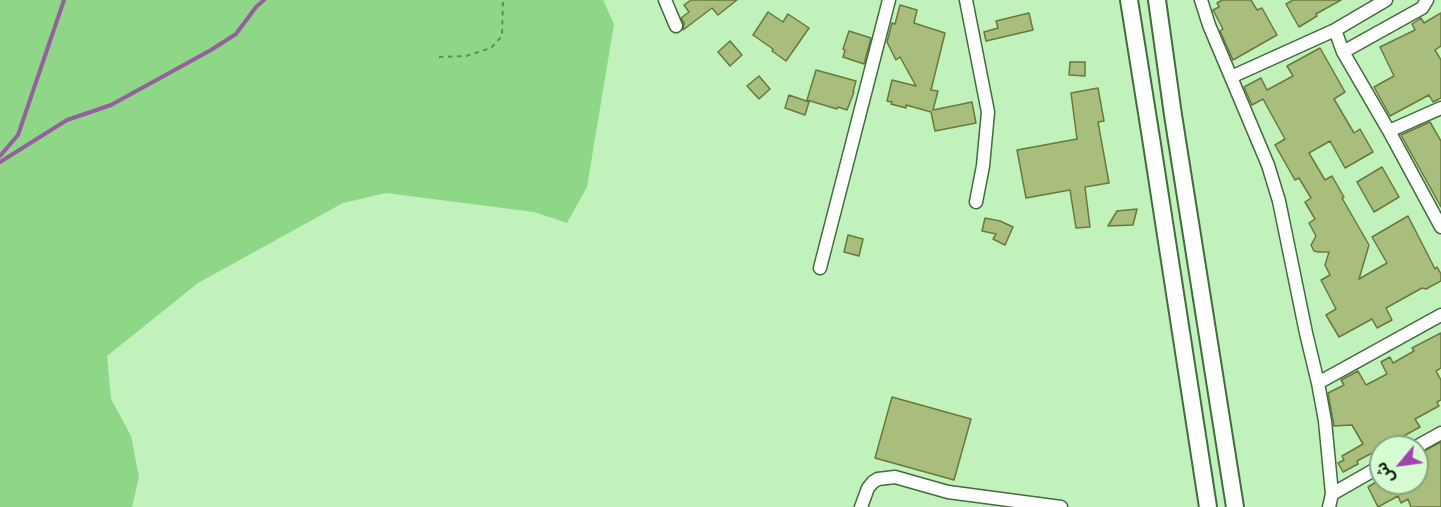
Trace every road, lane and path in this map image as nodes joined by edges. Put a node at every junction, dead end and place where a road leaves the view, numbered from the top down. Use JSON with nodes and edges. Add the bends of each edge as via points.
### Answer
{"nodes":[{"id":1,"x":503,"y":0,"type":"edge"},
{"id":2,"x":665,"y":0,"type":"edge"},
{"id":3,"x":889,"y":0,"type":"edge"},
{"id":4,"x":966,"y":0,"type":"edge"},
{"id":5,"x":1129,"y":0,"type":"edge"},
{"id":6,"x":1157,"y":0,"type":"edge"},
{"id":7,"x":1201,"y":0,"type":"edge"},
{"id":8,"x":1386,"y":0,"type":"edge"},
{"id":9,"x":1427,"y":0,"type":"edge"},
{"id":10,"x":676,"y":26,"type":"dead end"},
{"id":11,"x":1335,"y":30,"type":"junction"},
{"id":12,"x":1343,"y":52,"type":"junction"},
{"id":13,"x":439,"y":57,"type":"dead end"},
{"id":14,"x":1231,"y":76,"type":"junction"},
{"id":15,"x":1441,"y":108,"type":"edge"},
{"id":16,"x":1389,"y":131,"type":"junction"},
{"id":17,"x":976,"y":202,"type":"dead end"},
{"id":18,"x":1441,"y":227,"type":"edge"},
{"id":19,"x":820,"y":268,"type":"dead end"},
{"id":20,"x":1441,"y":315,"type":"edge"},
{"id":21,"x":1318,"y":383,"type":"junction"},
{"id":22,"x":1369,"y":473,"type":"edge"},
{"id":23,"x":1332,"y":494,"type":"junction"},
{"id":24,"x":861,"y":507,"type":"edge"},
{"id":25,"x":1061,"y":507,"type":"edge"},
{"id":26,"x":1208,"y":507,"type":"edge"},
{"id":27,"x":1235,"y":507,"type":"edge"},
{"id":28,"x":1329,"y":507,"type":"edge"}],
"edges":[{"from":1,"to":13,"type":"path","via":[[502,36],[491,48],[466,56]]},
{"from":2,"to":10,"type":"street"},
{"from":3,"to":19,"type":"street"},
{"from":4,"to":17,"type":"street","via":[[988,112]]},
{"from":5,"to":26,"type":"highway"},
{"from":6,"to":27,"type":"highway"},
{"from":7,"to":14,"type":"street"},
{"from":8,"to":11,"type":"street"},
{"from":9,"to":12,"type":"street","via":[[1419,10]]},
{"from":11,"to":12,"type":"street"},
{"from":11,"to":14,"type":"street"},
{"from":12,"to":16,"type":"street"},
{"from":14,"to":21,"type":"street","via":[[1276,192]]},
{"from":15,"to":16,"type":"street"},
{"from":16,"to":18,"type":"street"},
{"from":20,"to":21,"type":"street"},
{"from":21,"to":23,"type":"street"},
{"from":22,"to":23,"type":"street"},
{"from":23,"to":28,"type":"street"},
{"from":24,"to":25,"type":"street","via":[[873,482],[895,477],[948,492]]}]}
